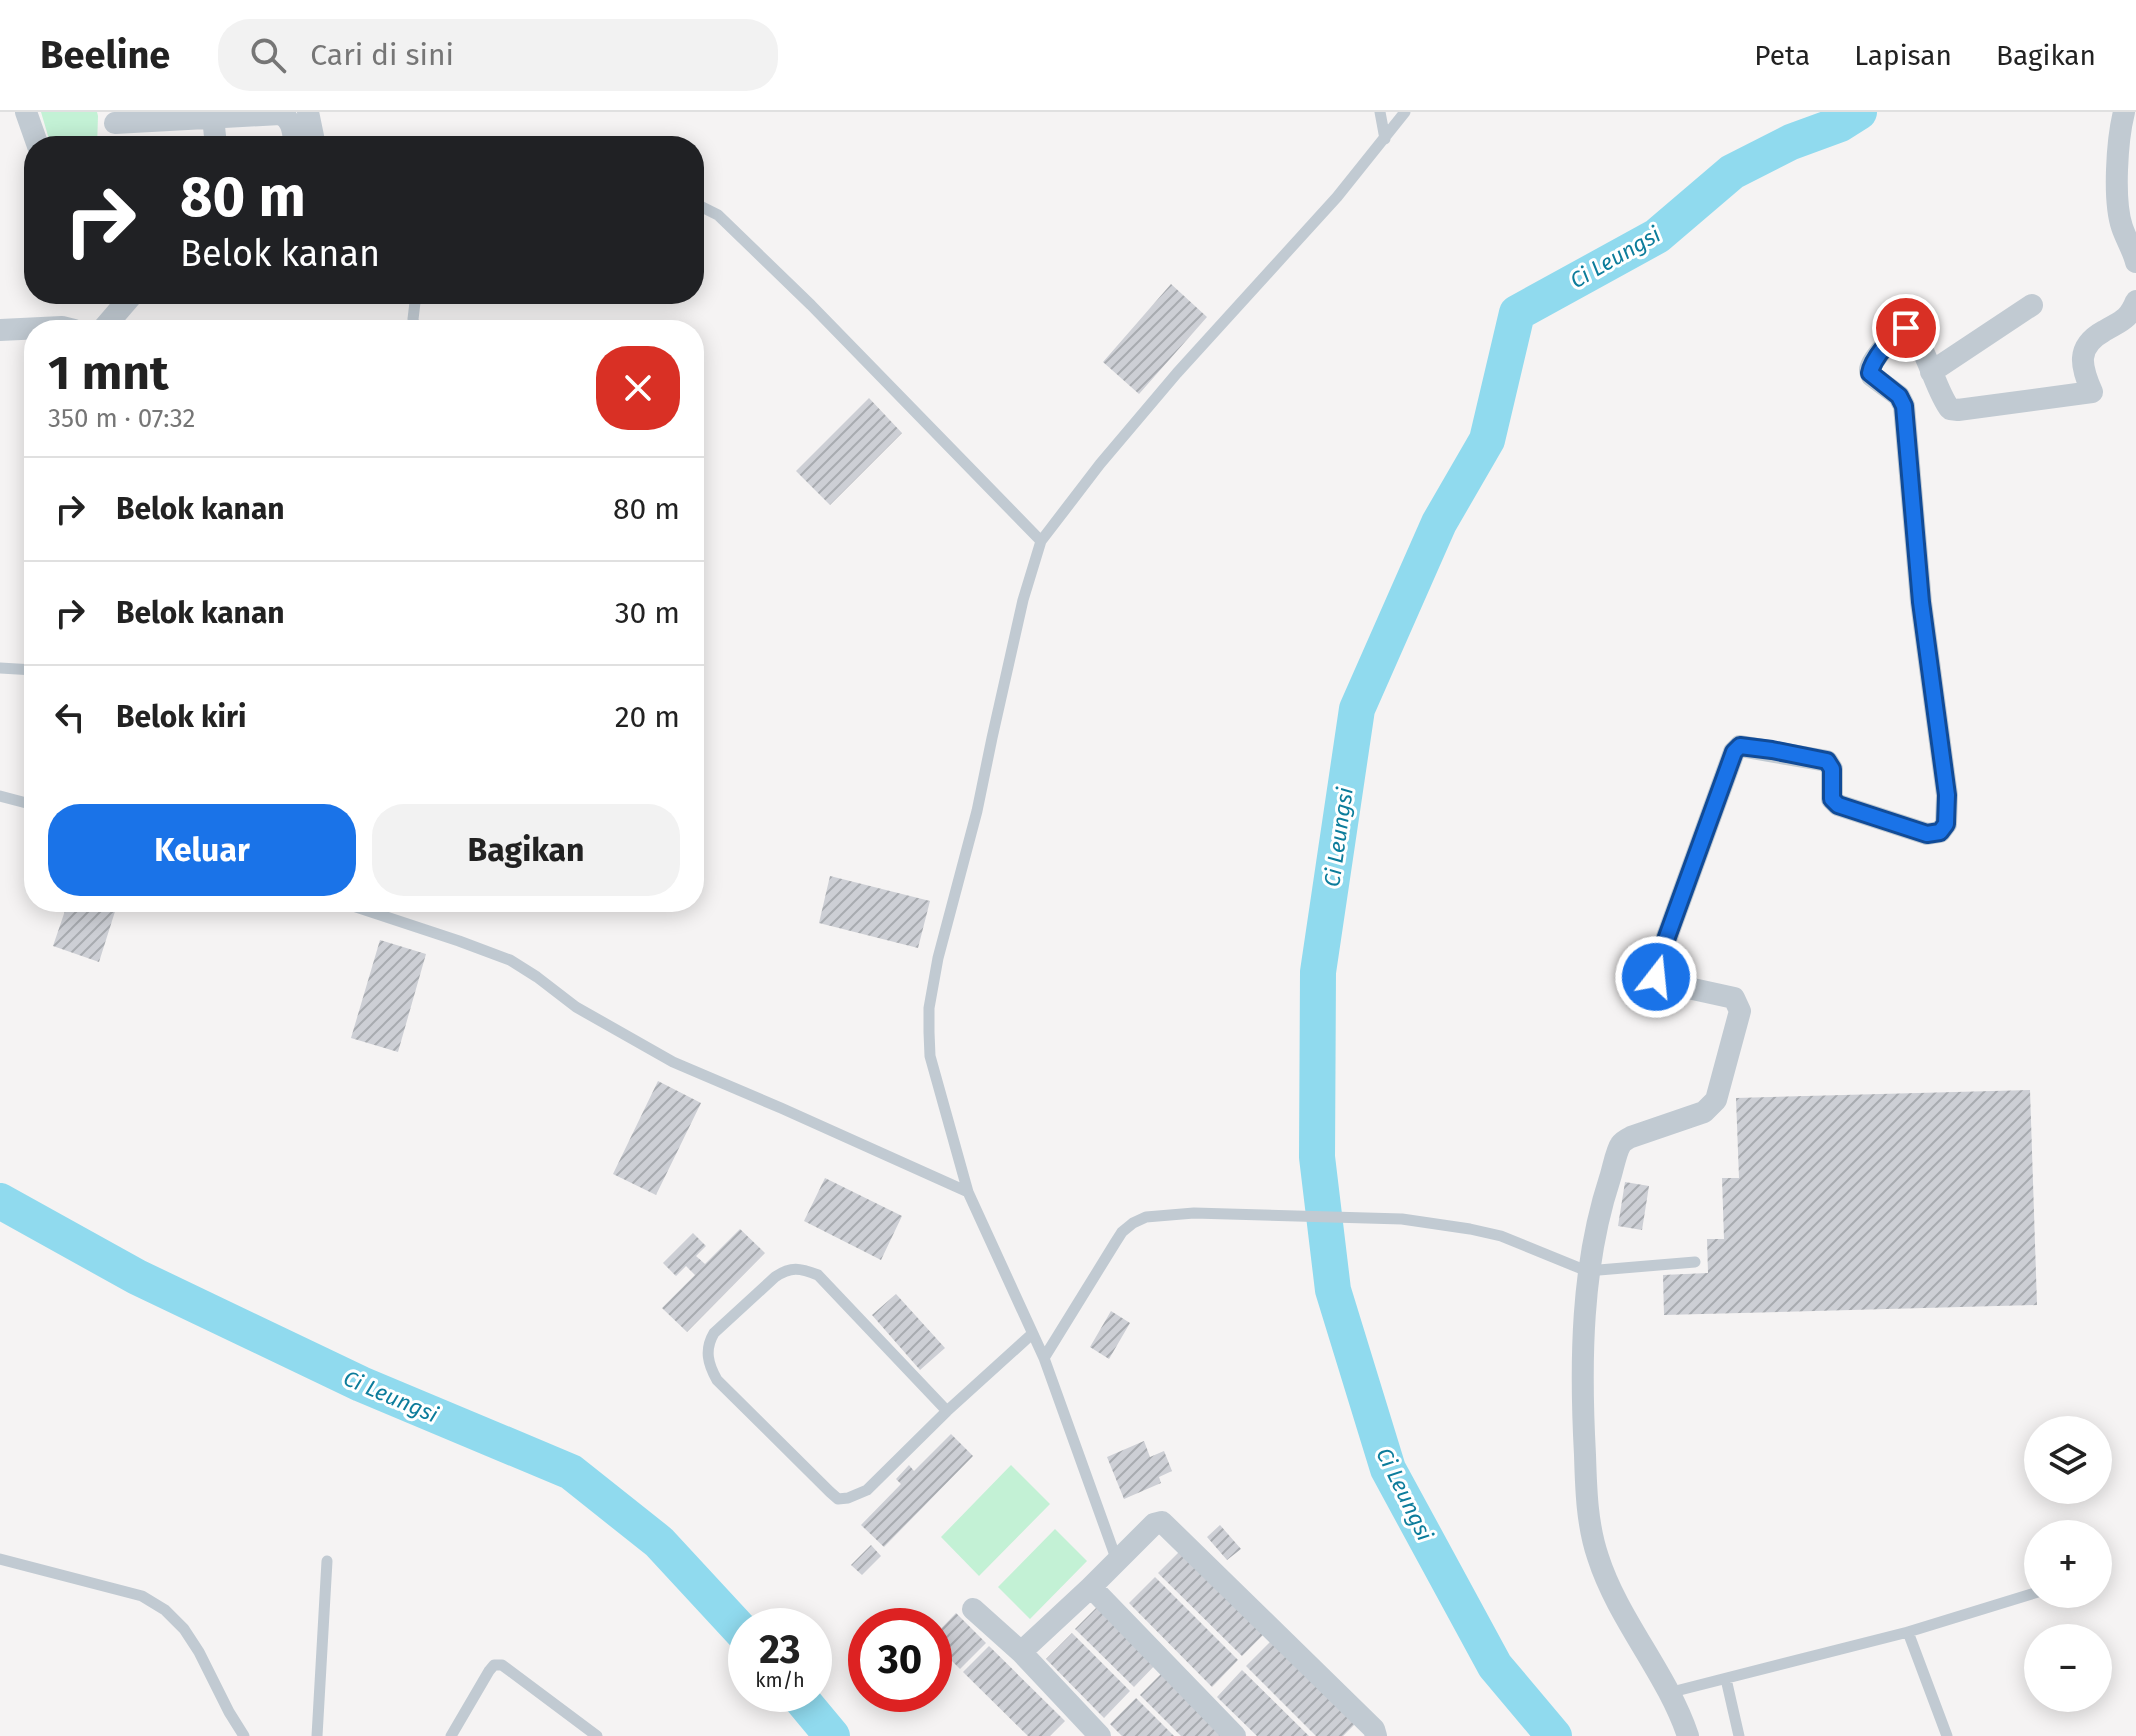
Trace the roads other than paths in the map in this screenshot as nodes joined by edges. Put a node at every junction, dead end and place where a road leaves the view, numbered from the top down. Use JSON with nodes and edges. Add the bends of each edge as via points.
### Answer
{"nodes":[{"id":1,"x":26,"y":112,"type":"edge"},
{"id":2,"x":308,"y":112,"type":"edge"},
{"id":3,"x":1380,"y":112,"type":"edge"},
{"id":4,"x":1405,"y":112,"type":"edge"},
{"id":5,"x":2124,"y":112,"type":"edge"},
{"id":6,"x":213,"y":117,"type":"junction"},
{"id":7,"x":115,"y":118,"type":"edge"},
{"id":8,"x":34,"y":136,"type":"edge"},
{"id":9,"x":215,"y":136,"type":"edge"},
{"id":10,"x":293,"y":136,"type":"edge"},
{"id":11,"x":313,"y":136,"type":"edge"},
{"id":12,"x":1385,"y":139,"type":"junction"},
{"id":13,"x":704,"y":208,"type":"edge"},
{"id":14,"x":2136,"y":262,"type":"edge"},
{"id":15,"x":2136,"y":301,"type":"edge"},
{"id":16,"x":124,"y":304,"type":"edge"},
{"id":17,"x":2032,"y":305,"type":"dead end"},
{"id":18,"x":111,"y":320,"type":"edge"},
{"id":19,"x":24,"y":329,"type":"edge"},
{"id":20,"x":0,"y":330,"type":"edge"},
{"id":21,"x":1931,"y":372,"type":"junction"},
{"id":22,"x":1041,"y":541,"type":"junction"},
{"id":23,"x":0,"y":668,"type":"edge"},
{"id":24,"x":24,"y":669,"type":"edge"},
{"id":25,"x":0,"y":796,"type":"edge"},
{"id":26,"x":24,"y":802,"type":"edge"},
{"id":27,"x":371,"y":912,"type":"edge"},
{"id":28,"x":968,"y":1192,"type":"junction"},
{"id":29,"x":1695,"y":1262,"type":"dead end"},
{"id":30,"x":1587,"y":1271,"type":"junction"},
{"id":31,"x":1032,"y":1334,"type":"junction"},
{"id":32,"x":1044,"y":1358,"type":"junction"},
{"id":33,"x":947,"y":1411,"type":"junction"},
{"id":34,"x":0,"y":1559,"type":"edge"},
{"id":35,"x":327,"y":1561,"type":"dead end"},
{"id":36,"x":1117,"y":1562,"type":"junction"},
{"id":37,"x":1091,"y":1587,"type":"junction"},
{"id":38,"x":2024,"y":1596,"type":"edge"},
{"id":39,"x":973,"y":1609,"type":"dead end"},
{"id":40,"x":1908,"y":1632,"type":"junction"},
{"id":41,"x":1021,"y":1652,"type":"junction"},
{"id":42,"x":1726,"y":1679,"type":"junction"},
{"id":43,"x":1668,"y":1693,"type":"junction"},
{"id":44,"x":244,"y":1736,"type":"edge"},
{"id":45,"x":317,"y":1736,"type":"edge"},
{"id":46,"x":451,"y":1736,"type":"edge"},
{"id":47,"x":597,"y":1736,"type":"edge"},
{"id":48,"x":1100,"y":1736,"type":"edge"},
{"id":49,"x":1235,"y":1736,"type":"edge"},
{"id":50,"x":1376,"y":1736,"type":"edge"},
{"id":51,"x":1688,"y":1736,"type":"edge"},
{"id":52,"x":1739,"y":1736,"type":"edge"},
{"id":53,"x":1947,"y":1736,"type":"edge"}],
"edges":[{"from":1,"to":8,"type":"street"},
{"from":2,"to":11,"type":"street"},
{"from":3,"to":12,"type":"lane"},
{"from":4,"to":12,"type":"lane"},
{"from":5,"to":14,"type":"street","via":[[2117,152],[2118,209]]},
{"from":6,"to":7,"type":"street"},
{"from":6,"to":9,"type":"street"},
{"from":6,"to":10,"type":"street","via":[[280,114],[291,122]]},
{"from":12,"to":22,"type":"lane","via":[[1177,373]]},
{"from":13,"to":22,"type":"lane","via":[[718,215],[811,305]]},
{"from":15,"to":21,"type":"street","via":[[2124,321],[2090,343],[2081,358],[2092,392],[1954,410],[1946,405]]},
{"from":16,"to":18,"type":"street"},
{"from":17,"to":21,"type":"street"},
{"from":19,"to":20,"type":"street"},
{"from":21,"to":30,"type":"street","via":[[1915,334],[1906,328],[1870,370],[1904,406],[1946,824],[1940,832],[1927,834],[1838,805],[1832,799],[1832,769],[1824,759],[1736,748],[1655,970],[1661,982],[1734,998],[1738,1006],[1716,1100],[1704,1112],[1621,1144]]},
{"from":22,"to":28,"type":"lane","via":[[929,1008],[930,1056]]},
{"from":23,"to":24,"type":"lane"},
{"from":25,"to":26,"type":"lane"},
{"from":27,"to":28,"type":"lane","via":[[510,960],[576,1007],[673,1062]]},
{"from":28,"to":31,"type":"lane"},
{"from":29,"to":30,"type":"lane"},
{"from":30,"to":32,"type":"lane","via":[[1501,1236],[1402,1219],[1194,1213],[1146,1217],[1122,1232]]},
{"from":30,"to":43,"type":"street","via":[[1583,1410],[1590,1527],[1604,1574]]},
{"from":31,"to":32,"type":"lane"},
{"from":31,"to":33,"type":"lane"},
{"from":32,"to":36,"type":"lane"},
{"from":33,"to":33,"type":"lane","via":[[867,1490],[838,1499],[717,1380],[710,1368],[708,1342],[775,1277],[786,1269],[802,1269],[818,1275]]},
{"from":34,"to":44,"type":"lane","via":[[142,1596],[165,1610],[199,1652]]},
{"from":35,"to":45,"type":"lane"},
{"from":36,"to":37,"type":"street"},
{"from":36,"to":50,"type":"street","via":[[1154,1524],[1165,1523]]},
{"from":37,"to":41,"type":"street"},
{"from":37,"to":49,"type":"street"},
{"from":38,"to":40,"type":"lane"},
{"from":39,"to":41,"type":"street"},
{"from":40,"to":42,"type":"lane"},
{"from":40,"to":53,"type":"lane"},
{"from":41,"to":48,"type":"street"},
{"from":42,"to":43,"type":"lane"},
{"from":42,"to":52,"type":"lane"},
{"from":43,"to":51,"type":"street"},
{"from":46,"to":47,"type":"lane","via":[[489,1671],[502,1665]]}]}
